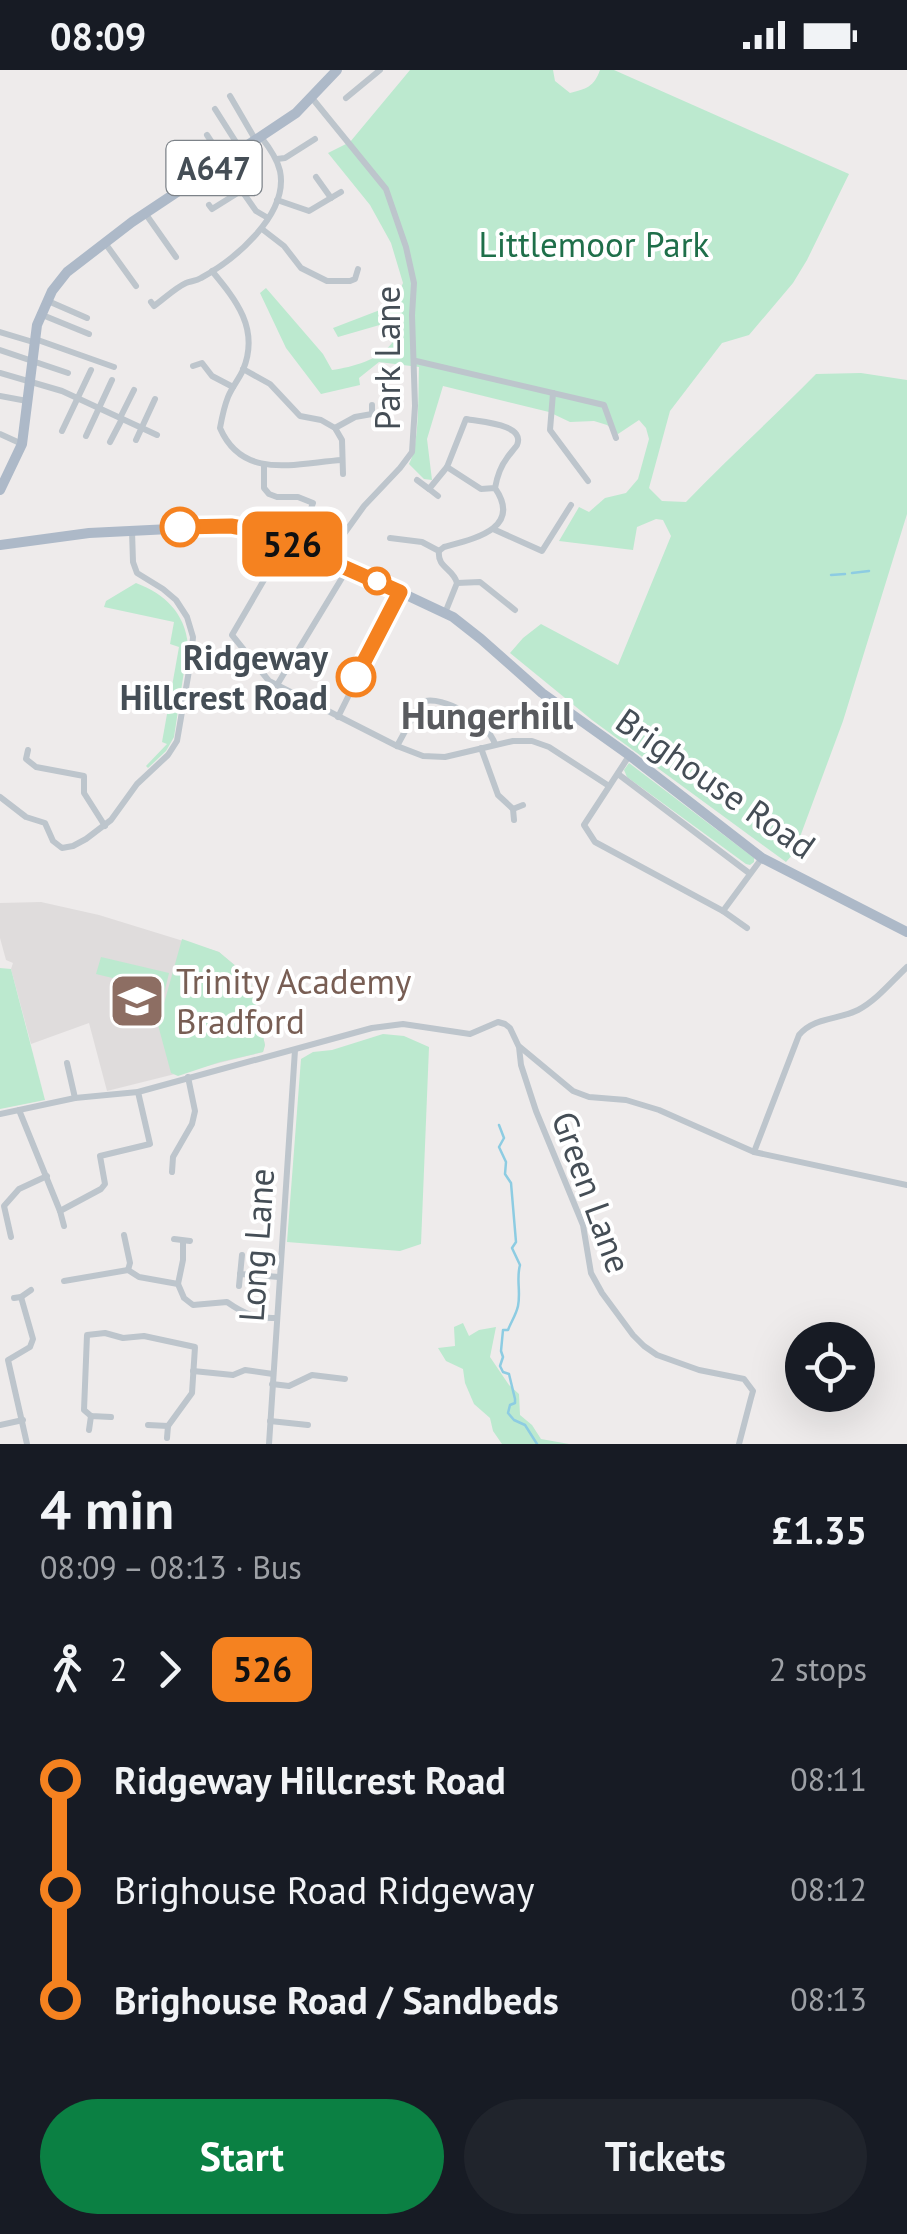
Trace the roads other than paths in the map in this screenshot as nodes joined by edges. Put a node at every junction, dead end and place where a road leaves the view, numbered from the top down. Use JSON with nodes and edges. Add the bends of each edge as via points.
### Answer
{"nodes":[{"id":1,"x":337,"y":70,"type":"edge"},
{"id":2,"x":380,"y":70,"type":"edge"},
{"id":3,"x":230,"y":96,"type":"dead end"},
{"id":4,"x":311,"y":97,"type":"junction"},
{"id":5,"x":346,"y":98,"type":"dead end"},
{"id":6,"x":215,"y":108,"type":"dead end"},
{"id":7,"x":208,"y":134,"type":"dead end"},
{"id":8,"x":258,"y":139,"type":"junction"},
{"id":9,"x":315,"y":139,"type":"dead end"},
{"id":10,"x":241,"y":150,"type":"junction"},
{"id":11,"x":276,"y":159,"type":"junction"},
{"id":12,"x":224,"y":161,"type":"junction"},
{"id":13,"x":316,"y":177,"type":"dead end"},
{"id":14,"x":252,"y":184,"type":"dead end"},
{"id":15,"x":242,"y":190,"type":"junction"},
{"id":16,"x":341,"y":192,"type":"dead end"},
{"id":17,"x":331,"y":198,"type":"junction"},
{"id":18,"x":277,"y":200,"type":"junction"},
{"id":19,"x":209,"y":205,"type":"dead end"},
{"id":20,"x":145,"y":214,"type":"junction"},
{"id":21,"x":268,"y":218,"type":"junction"},
{"id":22,"x":262,"y":229,"type":"junction"},
{"id":23,"x":104,"y":243,"type":"junction"},
{"id":24,"x":176,"y":256,"type":"dead end"},
{"id":25,"x":358,"y":269,"type":"dead end"},
{"id":26,"x":212,"y":271,"type":"junction"},
{"id":27,"x":136,"y":286,"type":"dead end"},
{"id":28,"x":47,"y":300,"type":"junction"},
{"id":29,"x":154,"y":306,"type":"dead end"},
{"id":30,"x":40,"y":314,"type":"junction"},
{"id":31,"x":87,"y":318,"type":"dead end"},
{"id":32,"x":0,"y":332,"type":"edge"},
{"id":33,"x":89,"y":334,"type":"dead end"},
{"id":34,"x":34,"y":341,"type":"junction"},
{"id":35,"x":0,"y":350,"type":"edge"},
{"id":36,"x":32,"y":361,"type":"junction"},
{"id":37,"x":416,"y":361,"type":"junction"},
{"id":38,"x":193,"y":366,"type":"dead end"},
{"id":39,"x":114,"y":367,"type":"dead end"},
{"id":40,"x":243,"y":369,"type":"junction"},
{"id":41,"x":91,"y":370,"type":"dead end"},
{"id":42,"x":68,"y":372,"type":"dead end"},
{"id":43,"x":0,"y":374,"type":"edge"},
{"id":44,"x":28,"y":380,"type":"junction"},
{"id":45,"x":112,"y":380,"type":"dead end"},
{"id":46,"x":232,"y":387,"type":"junction"},
{"id":47,"x":134,"y":390,"type":"dead end"},
{"id":48,"x":553,"y":393,"type":"junction"},
{"id":49,"x":0,"y":396,"type":"edge"},
{"id":50,"x":78,"y":398,"type":"junction"},
{"id":51,"x":155,"y":399,"type":"dead end"},
{"id":52,"x":27,"y":401,"type":"junction"},
{"id":53,"x":372,"y":406,"type":"dead end"},
{"id":54,"x":99,"y":408,"type":"junction"},
{"id":55,"x":121,"y":418,"type":"junction"},
{"id":56,"x":142,"y":428,"type":"junction"},
{"id":57,"x":336,"y":428,"type":"junction"},
{"id":58,"x":62,"y":431,"type":"dead end"},
{"id":59,"x":0,"y":434,"type":"edge"},
{"id":60,"x":158,"y":434,"type":"dead end"},
{"id":61,"x":86,"y":436,"type":"dead end"},
{"id":62,"x":616,"y":438,"type":"dead end"},
{"id":63,"x":136,"y":440,"type":"dead end"},
{"id":64,"x":110,"y":442,"type":"dead end"},
{"id":65,"x":22,"y":444,"type":"junction"},
{"id":66,"x":342,"y":460,"type":"junction"},
{"id":67,"x":264,"y":465,"type":"junction"},
{"id":68,"x":447,"y":467,"type":"junction"},
{"id":69,"x":344,"y":474,"type":"dead end"},
{"id":70,"x":417,"y":480,"type":"dead end"},
{"id":71,"x":588,"y":480,"type":"dead end"},
{"id":72,"x":429,"y":488,"type":"junction"},
{"id":73,"x":496,"y":488,"type":"junction"},
{"id":74,"x":0,"y":490,"type":"edge"},
{"id":75,"x":438,"y":496,"type":"dead end"},
{"id":76,"x":571,"y":505,"type":"dead end"},
{"id":77,"x":310,"y":511,"type":"dead end"},
{"id":78,"x":494,"y":529,"type":"junction"},
{"id":79,"x":132,"y":530,"type":"junction"},
{"id":80,"x":394,"y":536,"type":"dead end"},
{"id":81,"x":286,"y":542,"type":"junction"},
{"id":82,"x":0,"y":544,"type":"edge"},
{"id":83,"x":439,"y":551,"type":"junction"},
{"id":84,"x":325,"y":559,"type":"junction"},
{"id":85,"x":348,"y":568,"type":"junction"},
{"id":86,"x":457,"y":583,"type":"junction"},
{"id":87,"x":400,"y":592,"type":"junction"},
{"id":88,"x":515,"y":610,"type":"dead end"},
{"id":89,"x":444,"y":613,"type":"junction"},
{"id":90,"x":277,"y":685,"type":"junction"},
{"id":91,"x":338,"y":716,"type":"junction"},
{"id":92,"x":495,"y":744,"type":"junction"},
{"id":93,"x":397,"y":746,"type":"junction"},
{"id":94,"x":481,"y":748,"type":"junction"},
{"id":95,"x":630,"y":755,"type":"junction"},
{"id":96,"x":24,"y":757,"type":"dead end"},
{"id":97,"x":618,"y":774,"type":"junction"},
{"id":98,"x":608,"y":786,"type":"junction"},
{"id":99,"x":0,"y":797,"type":"edge"},
{"id":100,"x":523,"y":805,"type":"dead end"},
{"id":101,"x":514,"y":809,"type":"junction"},
{"id":102,"x":514,"y":820,"type":"dead end"},
{"id":103,"x":104,"y":826,"type":"junction"},
{"id":104,"x":762,"y":858,"type":"junction"},
{"id":105,"x":749,"y":873,"type":"junction"},
{"id":106,"x":723,"y":911,"type":"junction"},
{"id":107,"x":747,"y":928,"type":"dead end"},
{"id":108,"x":907,"y":932,"type":"edge"},
{"id":109,"x":907,"y":967,"type":"edge"},
{"id":110,"x":519,"y":1046,"type":"junction"},
{"id":111,"x":295,"y":1050,"type":"junction"},
{"id":112,"x":67,"y":1063,"type":"dead end"},
{"id":113,"x":188,"y":1077,"type":"junction"},
{"id":114,"x":138,"y":1092,"type":"junction"},
{"id":115,"x":75,"y":1098,"type":"junction"},
{"id":116,"x":20,"y":1110,"type":"junction"},
{"id":117,"x":0,"y":1114,"type":"edge"},
{"id":118,"x":754,"y":1152,"type":"junction"},
{"id":119,"x":172,"y":1172,"type":"dead end"},
{"id":120,"x":47,"y":1176,"type":"junction"},
{"id":121,"x":907,"y":1185,"type":"edge"},
{"id":122,"x":60,"y":1211,"type":"junction"},
{"id":123,"x":64,"y":1226,"type":"dead end"},
{"id":124,"x":124,"y":1235,"type":"dead end"},
{"id":125,"x":10,"y":1237,"type":"dead end"},
{"id":126,"x":182,"y":1240,"type":"dead end"},
{"id":127,"x":242,"y":1255,"type":"dead end"},
{"id":128,"x":128,"y":1270,"type":"junction"},
{"id":129,"x":240,"y":1274,"type":"junction"},
{"id":130,"x":279,"y":1277,"type":"junction"},
{"id":131,"x":64,"y":1281,"type":"dead end"},
{"id":132,"x":178,"y":1284,"type":"junction"},
{"id":133,"x":238,"y":1286,"type":"dead end"},
{"id":134,"x":31,"y":1290,"type":"dead end"},
{"id":135,"x":277,"y":1318,"type":"junction"},
{"id":136,"x":4,"y":1362,"type":"edge"},
{"id":137,"x":193,"y":1371,"type":"junction"},
{"id":138,"x":273,"y":1374,"type":"junction"},
{"id":139,"x":345,"y":1380,"type":"dead end"},
{"id":140,"x":272,"y":1384,"type":"junction"},
{"id":141,"x":91,"y":1416,"type":"junction"},
{"id":142,"x":111,"y":1416,"type":"dead end"},
{"id":143,"x":23,"y":1420,"type":"junction"},
{"id":144,"x":270,"y":1421,"type":"junction"},
{"id":145,"x":0,"y":1425,"type":"edge"},
{"id":146,"x":148,"y":1425,"type":"dead end"},
{"id":147,"x":308,"y":1425,"type":"dead end"},
{"id":148,"x":168,"y":1426,"type":"junction"},
{"id":149,"x":89,"y":1430,"type":"dead end"},
{"id":150,"x":167,"y":1438,"type":"dead end"},
{"id":151,"x":28,"y":1444,"type":"edge"},
{"id":152,"x":268,"y":1444,"type":"edge"},
{"id":153,"x":739,"y":1444,"type":"edge"}],
"edges":[{"from":1,"to":4,"type":"main road","number":"A647"},
{"from":2,"to":5,"type":"street"},
{"from":3,"to":8,"type":"street"},
{"from":4,"to":8,"type":"main road","number":"A647"},
{"from":4,"to":37,"type":"street","name":"Park Lane","via":[[386,189],[414,283]]},
{"from":6,"to":10,"type":"street"},
{"from":7,"to":12,"type":"street"},
{"from":8,"to":10,"type":"main road","number":"A647"},
{"from":8,"to":11,"type":"street"},
{"from":9,"to":11,"type":"street"},
{"from":10,"to":12,"type":"main road","number":"A647"},
{"from":11,"to":18,"type":"street"},
{"from":12,"to":20,"type":"main road","number":"A647"},
{"from":13,"to":17,"type":"street"},
{"from":14,"to":15,"type":"street"},
{"from":15,"to":19,"type":"street","via":[[212,210]]},
{"from":15,"to":21,"type":"street"},
{"from":16,"to":17,"type":"street"},
{"from":17,"to":18,"type":"street","via":[[309,211]]},
{"from":18,"to":21,"type":"street"},
{"from":20,"to":23,"type":"main road","number":"A647"},
{"from":20,"to":24,"type":"street"},
{"from":21,"to":22,"type":"street"},
{"from":22,"to":25,"type":"street","via":[[301,268],[327,281],[350,281]]},
{"from":22,"to":26,"type":"street"},
{"from":23,"to":27,"type":"street"},
{"from":23,"to":28,"type":"main road","number":"A647","via":[[67,272]]},
{"from":26,"to":29,"type":"street"},
{"from":26,"to":40,"type":"street","via":[[243,314]]},
{"from":28,"to":30,"type":"main road","number":"A647"},
{"from":28,"to":31,"type":"street"},
{"from":30,"to":33,"type":"street"},
{"from":30,"to":34,"type":"main road","number":"A647"},
{"from":32,"to":34,"type":"street"},
{"from":34,"to":36,"type":"main road","number":"A647"},
{"from":34,"to":39,"type":"street"},
{"from":35,"to":36,"type":"street"},
{"from":36,"to":42,"type":"street"},
{"from":36,"to":44,"type":"main road","number":"A647"},
{"from":37,"to":48,"type":"street"},
{"from":37,"to":84,"type":"street","name":"Park Lane","via":[[412,452]]},
{"from":38,"to":46,"type":"street","via":[[202,363]]},
{"from":40,"to":46,"type":"street"},
{"from":40,"to":57,"type":"street","via":[[270,384],[300,416]]},
{"from":41,"to":50,"type":"street"},
{"from":43,"to":44,"type":"street"},
{"from":44,"to":50,"type":"street"},
{"from":44,"to":52,"type":"main road","number":"A647"},
{"from":45,"to":54,"type":"street"},
{"from":46,"to":67,"type":"street","via":[[222,434],[240,456]]},
{"from":47,"to":55,"type":"street"},
{"from":48,"to":62,"type":"street","via":[[604,405]]},
{"from":48,"to":71,"type":"street","via":[[550,430]]},
{"from":49,"to":52,"type":"street"},
{"from":50,"to":54,"type":"street"},
{"from":50,"to":58,"type":"street"},
{"from":51,"to":56,"type":"street"},
{"from":52,"to":65,"type":"main road","number":"A647"},
{"from":53,"to":57,"type":"street","via":[[372,414]]},
{"from":54,"to":55,"type":"street"},
{"from":54,"to":61,"type":"street"},
{"from":55,"to":56,"type":"street"},
{"from":55,"to":64,"type":"street"},
{"from":56,"to":60,"type":"street"},
{"from":56,"to":63,"type":"street"},
{"from":57,"to":66,"type":"street"},
{"from":59,"to":65,"type":"street"},
{"from":65,"to":74,"type":"main road","number":"A647"},
{"from":66,"to":67,"type":"street"},
{"from":66,"to":69,"type":"street"},
{"from":67,"to":77,"type":"street","via":[[269,494],[313,503]]},
{"from":68,"to":72,"type":"street"},
{"from":68,"to":73,"type":"street","via":[[480,489]]},
{"from":68,"to":73,"type":"street","via":[[466,419],[511,428],[518,440]]},
{"from":70,"to":72,"type":"street"},
{"from":72,"to":75,"type":"street"},
{"from":73,"to":78,"type":"street","via":[[503,504]]},
{"from":76,"to":78,"type":"street","via":[[542,551]]},
{"from":78,"to":83,"type":"street"},
{"from":79,"to":81,"type":"main road","name":"Brighouse Road","via":[[231,526]]},
{"from":79,"to":82,"type":"main road","name":"Brighouse Road"},
{"from":79,"to":103,"type":"street","via":[[137,573],[167,592],[187,616],[191,659],[177,741]]},
{"from":80,"to":83,"type":"street"},
{"from":81,"to":84,"type":"main road","name":"Brighouse Road"},
{"from":81,"to":90,"type":"street","via":[[232,635]]},
{"from":83,"to":86,"type":"street"},
{"from":84,"to":85,"type":"main road","name":"Brighouse Road"},
{"from":85,"to":87,"type":"main road","name":"Brighouse Road"},
{"from":85,"to":90,"type":"street"},
{"from":86,"to":88,"type":"street","via":[[480,582]]},
{"from":86,"to":89,"type":"street"},
{"from":87,"to":89,"type":"main road","name":"Brighouse Road"},
{"from":87,"to":91,"type":"street"},
{"from":89,"to":95,"type":"main road","name":"Brighouse Road"},
{"from":90,"to":91,"type":"street"},
{"from":91,"to":93,"type":"street"},
{"from":92,"to":93,"type":"street","via":[[484,724],[431,698],[421,702]]},
{"from":92,"to":94,"type":"street"},
{"from":92,"to":98,"type":"street","via":[[532,741],[549,747]]},
{"from":93,"to":94,"type":"street","via":[[424,756]]},
{"from":94,"to":101,"type":"street","via":[[498,796]]},
{"from":95,"to":97,"type":"street"},
{"from":95,"to":104,"type":"main road","name":"Brighouse Road"},
{"from":96,"to":103,"type":"street","via":[[36,768],[84,776],[84,793]]},
{"from":97,"to":98,"type":"street"},
{"from":97,"to":105,"type":"street"},
{"from":98,"to":106,"type":"street","via":[[584,825],[594,842]]},
{"from":99,"to":103,"type":"street","via":[[26,817],[46,822],[52,842],[62,848]]},
{"from":100,"to":101,"type":"street"},
{"from":101,"to":102,"type":"street"},
{"from":104,"to":105,"type":"street"},
{"from":104,"to":108,"type":"main road","name":"Brighouse Road"},
{"from":105,"to":106,"type":"street"},
{"from":106,"to":107,"type":"street"},
{"from":109,"to":118,"type":"street","via":[[856,1011],[804,1029]]},
{"from":110,"to":111,"type":"street","via":[[510,1028],[498,1022],[470,1034],[403,1024],[372,1028]]},
{"from":110,"to":118,"type":"street","via":[[574,1091],[660,1110]]},
{"from":110,"to":153,"type":"street","name":"Green Lane","via":[[536,1111],[583,1225],[596,1283],[632,1335],[657,1354],[750,1384]]},
{"from":111,"to":113,"type":"street"},
{"from":111,"to":130,"type":"street","name":"Long Lane"},
{"from":112,"to":115,"type":"street"},
{"from":113,"to":114,"type":"street"},
{"from":113,"to":119,"type":"street","via":[[195,1111]]},
{"from":114,"to":115,"type":"street"},
{"from":114,"to":122,"type":"street","via":[[150,1144],[100,1156],[105,1184]]},
{"from":115,"to":116,"type":"street"},
{"from":116,"to":117,"type":"street"},
{"from":116,"to":120,"type":"street"},
{"from":118,"to":121,"type":"street"},
{"from":120,"to":122,"type":"street"},
{"from":120,"to":125,"type":"street","via":[[4,1206]]},
{"from":122,"to":123,"type":"street"},
{"from":124,"to":128,"type":"street"},
{"from":126,"to":132,"type":"street"},
{"from":127,"to":129,"type":"street"},
{"from":128,"to":131,"type":"street"},
{"from":128,"to":132,"type":"street"},
{"from":129,"to":130,"type":"street"},
{"from":129,"to":133,"type":"street"},
{"from":130,"to":135,"type":"street","name":"Long Lane"},
{"from":132,"to":135,"type":"street","via":[[193,1306],[227,1302],[259,1318]]},
{"from":134,"to":136,"type":"street","via":[[18,1298],[33,1339]]},
{"from":135,"to":138,"type":"street","name":"Long Lane"},
{"from":136,"to":143,"type":"street"},
{"from":137,"to":138,"type":"street"},
{"from":137,"to":141,"type":"street","via":[[195,1346],[87,1335],[84,1410]]},
{"from":137,"to":148,"type":"street","via":[[192,1394]]},
{"from":138,"to":140,"type":"street","name":"Long Lane"},
{"from":139,"to":140,"type":"street","via":[[312,1375],[289,1386]]},
{"from":140,"to":144,"type":"street","name":"Long Lane"},
{"from":141,"to":142,"type":"street"},
{"from":141,"to":149,"type":"street"},
{"from":143,"to":145,"type":"street"},
{"from":143,"to":151,"type":"street"},
{"from":144,"to":147,"type":"street"},
{"from":144,"to":152,"type":"street","name":"Long Lane"},
{"from":146,"to":148,"type":"street"},
{"from":148,"to":150,"type":"street"}]}
